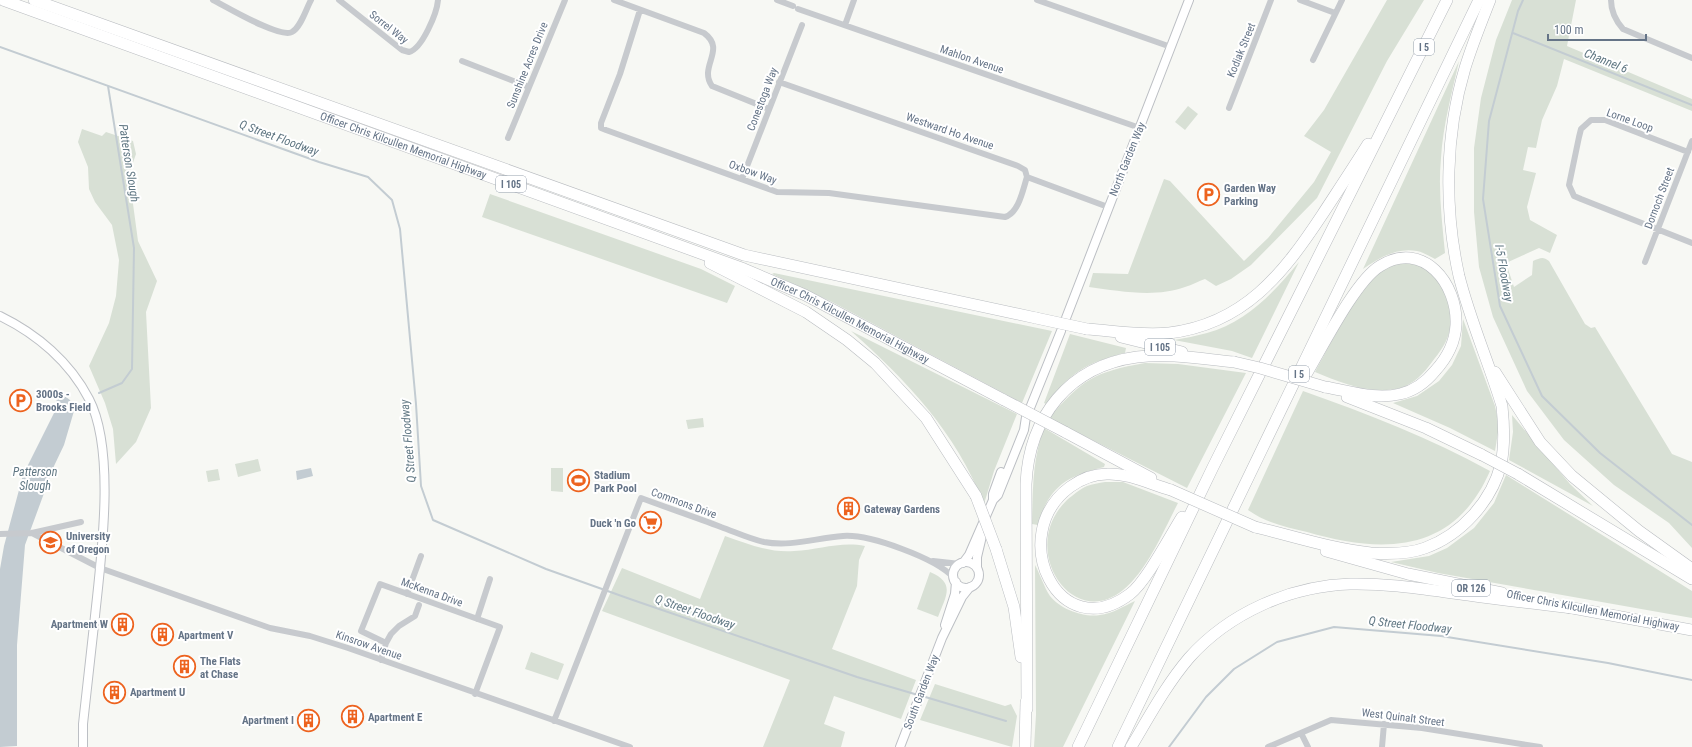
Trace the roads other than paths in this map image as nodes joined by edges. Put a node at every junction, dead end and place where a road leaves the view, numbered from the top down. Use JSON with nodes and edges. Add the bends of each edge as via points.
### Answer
{"nodes":[{"id":1,"x":3,"y":0,"type":"edge"},
{"id":2,"x":34,"y":0,"type":"edge"},
{"id":3,"x":213,"y":0,"type":"edge"},
{"id":4,"x":311,"y":0,"type":"edge"},
{"id":5,"x":339,"y":0,"type":"edge"},
{"id":6,"x":438,"y":0,"type":"edge"},
{"id":7,"x":565,"y":0,"type":"edge"},
{"id":8,"x":614,"y":0,"type":"edge"},
{"id":9,"x":777,"y":0,"type":"edge"},
{"id":10,"x":854,"y":0,"type":"edge"},
{"id":11,"x":1037,"y":0,"type":"edge"},
{"id":12,"x":1189,"y":0,"type":"edge"},
{"id":13,"x":1271,"y":0,"type":"edge"},
{"id":14,"x":1300,"y":0,"type":"edge"},
{"id":15,"x":1342,"y":0,"type":"edge"},
{"id":16,"x":1447,"y":0,"type":"edge"},
{"id":17,"x":1479,"y":0,"type":"edge"},
{"id":18,"x":1490,"y":0,"type":"edge"},
{"id":19,"x":1611,"y":0,"type":"edge"},
{"id":20,"x":640,"y":10,"type":"junction"},
{"id":21,"x":1335,"y":13,"type":"junction"},
{"id":22,"x":802,"y":25,"type":"dead end"},
{"id":23,"x":845,"y":25,"type":"junction"},
{"id":24,"x":1171,"y":47,"type":"junction"},
{"id":25,"x":1692,"y":58,"type":"edge"},
{"id":26,"x":1313,"y":60,"type":"dead end"},
{"id":27,"x":462,"y":61,"type":"dead end"},
{"id":28,"x":780,"y":82,"type":"junction"},
{"id":29,"x":529,"y":87,"type":"junction"},
{"id":30,"x":1401,"y":94,"type":"junction"},
{"id":31,"x":1229,"y":108,"type":"dead end"},
{"id":32,"x":769,"y":109,"type":"junction"},
{"id":33,"x":1140,"y":128,"type":"junction"},
{"id":34,"x":508,"y":138,"type":"dead end"},
{"id":35,"x":1692,"y":141,"type":"edge"},
{"id":36,"x":1688,"y":152,"type":"junction"},
{"id":37,"x":1027,"y":177,"type":"junction"},
{"id":38,"x":742,"y":179,"type":"junction"},
{"id":39,"x":1108,"y":207,"type":"junction"},
{"id":40,"x":1658,"y":230,"type":"junction"},
{"id":41,"x":655,"y":236,"type":"junction"},
{"id":42,"x":1692,"y":243,"type":"edge"},
{"id":43,"x":1645,"y":262,"type":"dead end"},
{"id":44,"x":0,"y":316,"type":"edge"},
{"id":45,"x":1066,"y":318,"type":"dead end"},
{"id":46,"x":1088,"y":329,"type":"junction"},
{"id":47,"x":1061,"y":331,"type":"dead end"},
{"id":48,"x":1486,"y":358,"type":"junction"},
{"id":49,"x":1234,"y":362,"type":"junction"},
{"id":50,"x":1325,"y":387,"type":"junction"},
{"id":51,"x":1030,"y":408,"type":"dead end"},
{"id":52,"x":1270,"y":435,"type":"junction"},
{"id":53,"x":1213,"y":467,"type":"junction"},
{"id":54,"x":1171,"y":490,"type":"junction"},
{"id":55,"x":993,"y":500,"type":"junction"},
{"id":56,"x":988,"y":516,"type":"junction"},
{"id":57,"x":81,"y":522,"type":"dead end"},
{"id":58,"x":1255,"y":527,"type":"junction"},
{"id":59,"x":32,"y":533,"type":"junction"},
{"id":60,"x":0,"y":534,"type":"edge"},
{"id":61,"x":421,"y":556,"type":"dead end"},
{"id":62,"x":927,"y":560,"type":"junction"},
{"id":63,"x":961,"y":563,"type":"junction"},
{"id":64,"x":100,"y":568,"type":"junction"},
{"id":65,"x":977,"y":568,"type":"junction"},
{"id":66,"x":1692,"y":569,"type":"edge"},
{"id":67,"x":490,"y":579,"type":"dead end"},
{"id":68,"x":1692,"y":579,"type":"edge"},
{"id":69,"x":955,"y":580,"type":"junction"},
{"id":70,"x":970,"y":587,"type":"junction"},
{"id":71,"x":406,"y":594,"type":"junction"},
{"id":72,"x":419,"y":605,"type":"dead end"},
{"id":73,"x":1573,"y":608,"type":"junction"},
{"id":74,"x":477,"y":619,"type":"junction"},
{"id":75,"x":1692,"y":630,"type":"edge"},
{"id":76,"x":942,"y":638,"type":"junction"},
{"id":77,"x":386,"y":643,"type":"junction"},
{"id":78,"x":381,"y":660,"type":"junction"},
{"id":79,"x":475,"y":694,"type":"junction"},
{"id":80,"x":1027,"y":709,"type":"junction"},
{"id":81,"x":554,"y":721,"type":"junction"},
{"id":82,"x":1384,"y":724,"type":"junction"},
{"id":83,"x":1301,"y":733,"type":"junction"},
{"id":84,"x":613,"y":744,"type":"edge"},
{"id":85,"x":83,"y":747,"type":"edge"},
{"id":86,"x":630,"y":747,"type":"edge"},
{"id":87,"x":900,"y":747,"type":"edge"},
{"id":88,"x":1025,"y":747,"type":"edge"},
{"id":89,"x":1078,"y":747,"type":"edge"},
{"id":90,"x":1118,"y":747,"type":"edge"},
{"id":91,"x":1131,"y":747,"type":"edge"},
{"id":92,"x":1268,"y":747,"type":"edge"},
{"id":93,"x":1308,"y":747,"type":"edge"},
{"id":94,"x":1382,"y":747,"type":"edge"},
{"id":95,"x":1540,"y":747,"type":"edge"}],
"edges":[{"from":1,"to":41,"type":"highway","name":"Officer Chris Kilcullen Memorial Highway","number":"I 105"},
{"from":2,"to":46,"type":"highway","name":"Officer Chris Kilcullen Memorial Highway","number":"I 105","bridge":true,"via":[[744,255]]},
{"from":3,"to":4,"type":"street","via":[[284,34],[296,28]]},
{"from":5,"to":6,"type":"street","name":"Sorrel Way","via":[[402,50],[409,52],[418,47],[433,20]]},
{"from":7,"to":29,"type":"street","name":"Sunshine Acres Drive"},
{"from":8,"to":20,"type":"street"},
{"from":9,"to":23,"type":"street","name":"Mahlon Avenue"},
{"from":10,"to":23,"type":"street"},
{"from":11,"to":24,"type":"street"},
{"from":12,"to":24,"type":"street","name":"North Garden Way"},
{"from":13,"to":31,"type":"street","name":"Kodiak Street"},
{"from":14,"to":21,"type":"street"},
{"from":15,"to":21,"type":"street"},
{"from":16,"to":30,"type":"highway","number":"I 5"},
{"from":17,"to":52,"type":"highway","number":"I 5"},
{"from":18,"to":48,"type":"highway","via":[[1464,70],[1448,172],[1449,206],[1459,276]]},
{"from":19,"to":25,"type":"street","via":[[1612,12],[1623,29]]},
{"from":20,"to":32,"type":"street","via":[[707,35],[714,47],[707,72],[712,86]]},
{"from":20,"to":38,"type":"street","name":"Oxbow Way","via":[[601,128]]},
{"from":21,"to":26,"type":"street"},
{"from":22,"to":28,"type":"street","name":"Conestoga Way"},
{"from":23,"to":33,"type":"street","name":"Mahlon Avenue"},
{"from":24,"to":33,"type":"street","name":"North Garden Way"},
{"from":27,"to":29,"type":"street"},
{"from":28,"to":32,"type":"street","name":"Conestoga Way"},
{"from":28,"to":37,"type":"street","name":"Westward Ho Avenue","via":[[1018,166],[1025,170]]},
{"from":29,"to":34,"type":"street","name":"Sunshine Acres Drive"},
{"from":30,"to":46,"type":"highway","via":[[1302,246],[1258,296],[1227,316],[1190,329],[1169,333]]},
{"from":30,"to":53,"type":"highway","number":"I 5"},
{"from":32,"to":38,"type":"street","name":"Conestoga Way"},
{"from":33,"to":39,"type":"street","name":"North Garden Way"},
{"from":35,"to":36,"type":"street","name":"Dornoch Street"},
{"from":36,"to":40,"type":"street","name":"Dornoch Street"},
{"from":36,"to":40,"type":"street","name":"Lorne Loop","via":[[1605,120],[1591,120],[1582,129],[1569,179],[1574,196]]},
{"from":37,"to":38,"type":"street","name":"Oxbow Way","via":[[1014,212],[1002,217],[829,193],[777,192]]},
{"from":37,"to":39,"type":"street","name":"Westward Ho Avenue"},
{"from":39,"to":45,"type":"street","name":"North Garden Way"},
{"from":40,"to":42,"type":"street"},
{"from":40,"to":43,"type":"street","name":"Dornoch Street"},
{"from":41,"to":54,"type":"highway","name":"Officer Chris Kilcullen Memorial Highway","number":"I 105","bridge":true,"via":[[805,295]]},
{"from":41,"to":80,"type":"highway","bridge":true,"via":[[806,312],[875,363],[926,418],[976,496],[996,549],[1014,608]]},
{"from":44,"to":64,"type":"street","via":[[20,326],[60,358],[90,400],[98,426],[104,470]]},
{"from":46,"to":49,"type":"highway","name":"Officer Chris Kilcullen Memorial Highway","number":"I 105"},
{"from":47,"to":51,"type":"street"},
{"from":48,"to":58,"type":"highway","via":[[1502,406],[1503,454],[1494,482],[1482,504],[1454,532],[1424,548],[1371,553],[1339,548]]},
{"from":48,"to":66,"type":"highway","via":[[1540,442],[1572,476],[1639,531]]},
{"from":49,"to":50,"type":"highway","name":"Officer Chris Kilcullen Memorial Highway","number":"I 105","bridge":true},
{"from":49,"to":80,"type":"highway","via":[[1149,356],[1109,363],[1076,381],[1042,419],[1029,452],[1026,484]]},
{"from":50,"to":52,"type":"highway","via":[[1384,396],[1400,394],[1430,377],[1445,359],[1454,338],[1456,325],[1450,290],[1434,268],[1418,259],[1400,257],[1379,266],[1368,276],[1360,285]]},
{"from":50,"to":68,"type":"highway","name":"Officer Chris Kilcullen Memorial Highway","bridge":true,"via":[[1426,428],[1482,455]]},
{"from":52,"to":90,"type":"highway","number":"I 5"},
{"from":53,"to":54,"type":"highway","via":[[1140,583],[1131,593],[1118,602],[1094,610],[1082,608],[1060,594],[1046,572],[1041,548],[1046,515],[1056,499],[1086,478],[1106,474],[1134,478]]},
{"from":53,"to":89,"type":"highway","number":"I 5"},
{"from":54,"to":58,"type":"highway","name":"Officer Chris Kilcullen Memorial Highway","number":"I 105","bridge":true},
{"from":55,"to":55,"type":"street","name":"South Garden Way","via":[[998,495],[1024,430],[1026,417],[1016,434]]},
{"from":55,"to":56,"type":"street","name":"South Garden Way"},
{"from":56,"to":63,"type":"street","name":"South Garden Way","via":[[969,555]]},
{"from":56,"to":65,"type":"street","via":[[977,556]]},
{"from":57,"to":59,"type":"street"},
{"from":58,"to":73,"type":"highway","name":"Officer Chris Kilcullen Memorial Highway","number":"OR 126","via":[[1340,556],[1408,574]]},
{"from":59,"to":60,"type":"street"},
{"from":59,"to":64,"type":"street","name":"Kinsrow Avenue"},
{"from":61,"to":71,"type":"street"},
{"from":62,"to":63,"type":"street","name":"Commons Drive"},
{"from":62,"to":69,"type":"street","name":"Commons Drive"},
{"from":62,"to":81,"type":"street","name":"Commons Drive","via":[[871,539],[855,536],[830,537],[790,544],[763,542],[641,498]]},
{"from":63,"to":65,"type":"street","via":[[971,563]]},
{"from":63,"to":69,"type":"street","name":"South Garden Way","via":[[954,570]]},
{"from":64,"to":78,"type":"street","name":"Kinsrow Avenue","via":[[270,628],[310,636]]},
{"from":64,"to":85,"type":"street","via":[[82,724]]},
{"from":65,"to":70,"type":"street","name":"South Garden Way","via":[[978,580]]},
{"from":67,"to":74,"type":"street"},
{"from":69,"to":70,"type":"street","via":[[962,587]]},
{"from":69,"to":76,"type":"street","name":"South Garden Way","via":[[955,594]]},
{"from":70,"to":76,"type":"street","name":"South Garden Way","via":[[962,596]]},
{"from":71,"to":74,"type":"street","name":"McKenna Drive"},
{"from":71,"to":77,"type":"street","name":"McKenna Drive","via":[[380,584],[362,631]]},
{"from":72,"to":77,"type":"street","via":[[415,616],[399,626]]},
{"from":73,"to":75,"type":"highway","name":"Officer Chris Kilcullen Memorial Highway","number":"OR 126"},
{"from":73,"to":91,"type":"highway","via":[[1384,585],[1350,584],[1300,591],[1252,610],[1227,625],[1202,645],[1176,675]]},
{"from":74,"to":79,"type":"street","name":"McKenna Drive","via":[[500,627]]},
{"from":76,"to":87,"type":"street","name":"South Garden Way"},
{"from":77,"to":78,"type":"street"},
{"from":78,"to":79,"type":"street","name":"Kinsrow Avenue"},
{"from":79,"to":81,"type":"street","name":"Kinsrow Avenue"},
{"from":80,"to":88,"type":"highway"},
{"from":81,"to":84,"type":"street","name":"Kinsrow Avenue"},
{"from":82,"to":83,"type":"street","name":"West Quinalt Street","via":[[1331,720]]},
{"from":82,"to":94,"type":"street"},
{"from":82,"to":95,"type":"street","name":"West Quinalt Street"},
{"from":83,"to":92,"type":"street","name":"West Quinalt Street"},
{"from":83,"to":93,"type":"street"},
{"from":84,"to":86,"type":"street","name":"Kinsrow Avenue"}]}
